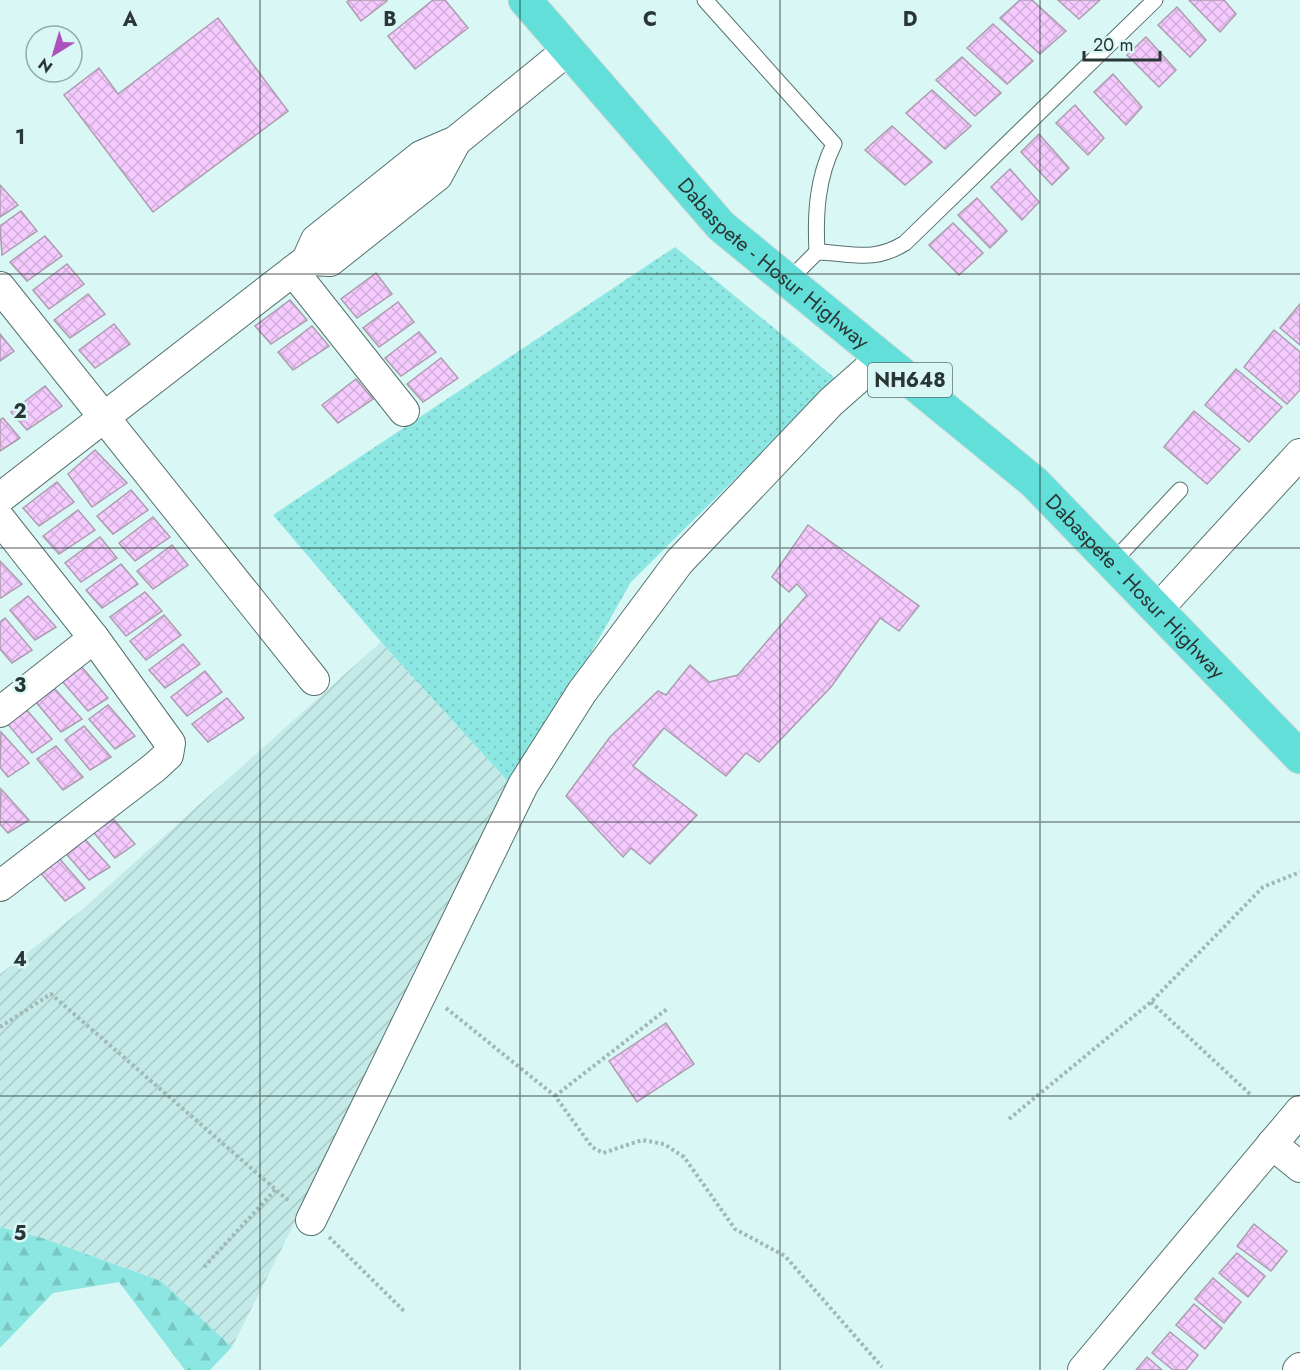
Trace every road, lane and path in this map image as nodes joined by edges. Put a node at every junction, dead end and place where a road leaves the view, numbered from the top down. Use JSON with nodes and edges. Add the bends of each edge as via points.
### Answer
{"nodes":[{"id":1,"x":525,"y":0,"type":"edge"},
{"id":2,"x":705,"y":0,"type":"edge"},
{"id":3,"x":1155,"y":0,"type":"edge"},
{"id":4,"x":568,"y":50,"type":"junction"},
{"id":5,"x":817,"y":252,"type":"junction"},
{"id":6,"x":300,"y":266,"type":"junction"},
{"id":7,"x":788,"y":281,"type":"junction"},
{"id":8,"x":0,"y":287,"type":"edge"},
{"id":9,"x":882,"y":357,"type":"junction"},
{"id":10,"x":404,"y":411,"type":"dead end"},
{"id":11,"x":102,"y":418,"type":"junction"},
{"id":12,"x":1300,"y":454,"type":"edge"},
{"id":13,"x":1180,"y":490,"type":"dead end"},
{"id":14,"x":0,"y":498,"type":"edge"},
{"id":15,"x":0,"y":519,"type":"edge"},
{"id":16,"x":1112,"y":563,"type":"junction"},
{"id":17,"x":1157,"y":610,"type":"junction"},
{"id":18,"x":94,"y":638,"type":"junction"},
{"id":19,"x":314,"y":681,"type":"dead end"},
{"id":20,"x":0,"y":712,"type":"edge"},
{"id":21,"x":1300,"y":757,"type":"edge"},
{"id":22,"x":1300,"y":872,"type":"edge"},
{"id":23,"x":0,"y":886,"type":"edge"},
{"id":24,"x":422,"y":988,"type":"junction"},
{"id":25,"x":1151,"y":1002,"type":"junction"},
{"id":26,"x":667,"y":1010,"type":"dead end"},
{"id":27,"x":0,"y":1028,"type":"edge"},
{"id":28,"x":1251,"y":1095,"type":"dead end"},
{"id":29,"x":555,"y":1096,"type":"junction"},
{"id":30,"x":1300,"y":1111,"type":"edge"},
{"id":31,"x":1009,"y":1119,"type":"dead end"},
{"id":32,"x":1272,"y":1144,"type":"junction"},
{"id":33,"x":1300,"y":1167,"type":"edge"},
{"id":34,"x":276,"y":1189,"type":"junction"},
{"id":35,"x":311,"y":1220,"type":"junction"},
{"id":36,"x":204,"y":1267,"type":"dead end"},
{"id":37,"x":405,"y":1312,"type":"dead end"},
{"id":38,"x":882,"y":1367,"type":"dead end"},
{"id":39,"x":1083,"y":1370,"type":"edge"}],
"edges":[{"from":1,"to":4,"type":"highway","name":"Dabaspete - Hosur Highway","number":"NH648"},
{"from":2,"to":5,"type":"lane","via":[[834,144],[824,165],[818,197]]},
{"from":3,"to":5,"type":"lane","via":[[905,243],[888,254],[873,257]]},
{"from":4,"to":6,"type":"street","via":[[456,141],[421,156],[368,198],[316,240]]},
{"from":4,"to":7,"type":"highway","name":"Dabaspete - Hosur Highway","number":"NH648","via":[[721,226]]},
{"from":5,"to":7,"type":"lane"},
{"from":6,"to":10,"type":"street"},
{"from":6,"to":11,"type":"street"},
{"from":7,"to":9,"type":"highway","name":"Dabaspete - Hosur Highway","number":"NH648"},
{"from":8,"to":11,"type":"street"},
{"from":9,"to":16,"type":"highway","name":"Dabaspete - Hosur Highway","number":"NH648","via":[[1034,482]]},
{"from":9,"to":24,"type":"street","via":[[831,402],[679,562],[582,692],[523,785]]},
{"from":11,"to":14,"type":"street"},
{"from":11,"to":19,"type":"street"},
{"from":12,"to":17,"type":"street"},
{"from":13,"to":16,"type":"lane"},
{"from":15,"to":18,"type":"street"},
{"from":16,"to":17,"type":"highway","name":"Dabaspete - Hosur Highway","number":"NH648"},
{"from":17,"to":21,"type":"highway","name":"Dabaspete - Hosur Highway","number":"NH648"},
{"from":18,"to":20,"type":"street"},
{"from":18,"to":23,"type":"street","via":[[170,742],[168,755]]},
{"from":22,"to":25,"type":"path","via":[[1263,887]]},
{"from":24,"to":29,"type":"path"},
{"from":24,"to":35,"type":"street"},
{"from":25,"to":28,"type":"path"},
{"from":25,"to":31,"type":"path"},
{"from":26,"to":29,"type":"path"},
{"from":27,"to":34,"type":"path","via":[[51,994]]},
{"from":29,"to":38,"type":"path","via":[[592,1147],[603,1153],[642,1140],[664,1144],[684,1157],[735,1229],[785,1256]]},
{"from":30,"to":32,"type":"street"},
{"from":32,"to":33,"type":"street"},
{"from":32,"to":39,"type":"street"},
{"from":34,"to":35,"type":"path"},
{"from":34,"to":36,"type":"path"},
{"from":35,"to":37,"type":"path"}]}
